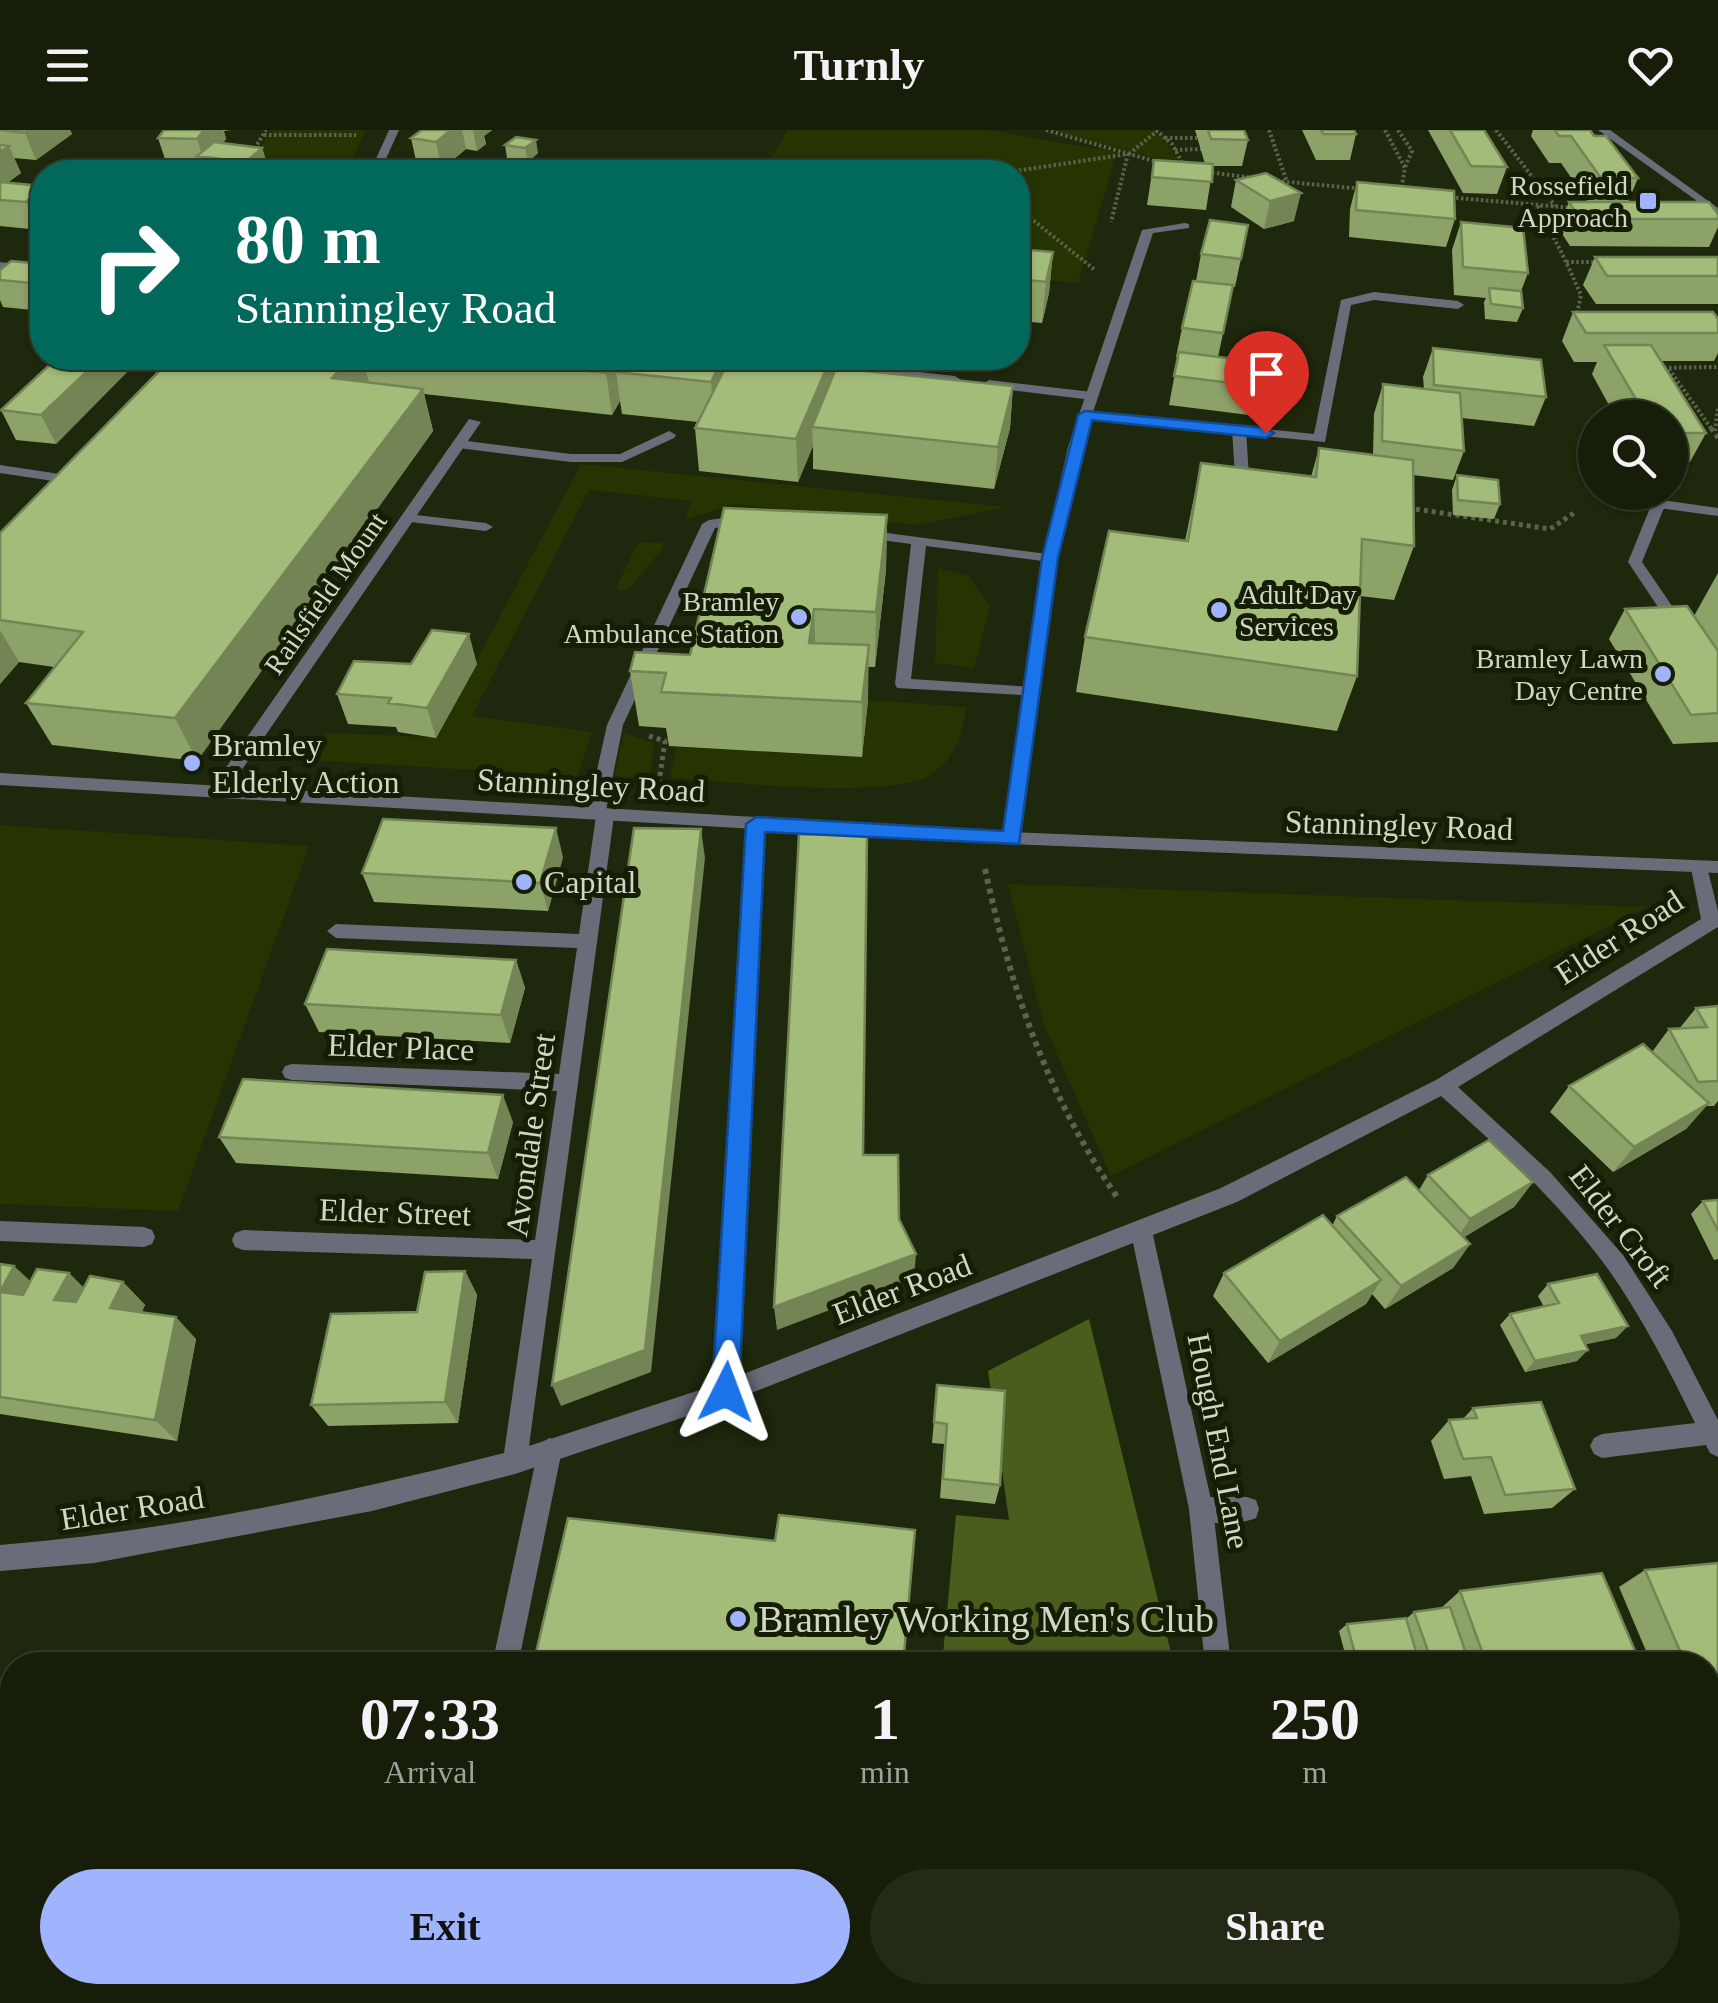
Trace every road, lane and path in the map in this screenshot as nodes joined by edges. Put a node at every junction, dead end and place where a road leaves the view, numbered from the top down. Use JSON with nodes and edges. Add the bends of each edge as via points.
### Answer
{"nodes":[{"id":1,"x":1046,"y":130,"type":"edge"},
{"id":2,"x":1156,"y":130,"type":"edge"},
{"id":3,"x":1270,"y":130,"type":"edge"},
{"id":4,"x":1385,"y":130,"type":"edge"},
{"id":5,"x":1398,"y":130,"type":"edge"},
{"id":6,"x":1496,"y":130,"type":"edge"},
{"id":7,"x":1603,"y":130,"type":"edge"},
{"id":8,"x":393,"y":132,"type":"edge"},
{"id":9,"x":264,"y":133,"type":"edge"},
{"id":10,"x":1165,"y":138,"type":"junction"},
{"id":11,"x":1197,"y":138,"type":"dead end"},
{"id":12,"x":1200,"y":149,"type":"dead end"},
{"id":13,"x":1175,"y":150,"type":"junction"},
{"id":14,"x":1128,"y":154,"type":"junction"},
{"id":15,"x":248,"y":160,"type":"edge"},
{"id":16,"x":381,"y":160,"type":"edge"},
{"id":17,"x":1404,"y":168,"type":"junction"},
{"id":18,"x":1030,"y":169,"type":"edge"},
{"id":19,"x":1202,"y":172,"type":"edge"},
{"id":20,"x":1288,"y":182,"type":"junction"},
{"id":21,"x":1363,"y":189,"type":"edge"},
{"id":22,"x":1401,"y":193,"type":"edge"},
{"id":23,"x":1440,"y":196,"type":"edge"},
{"id":24,"x":1538,"y":206,"type":"junction"},
{"id":25,"x":1556,"y":208,"type":"junction"},
{"id":26,"x":1574,"y":208,"type":"edge"},
{"id":27,"x":1718,"y":213,"type":"edge"},
{"id":28,"x":1030,"y":218,"type":"edge"},
{"id":29,"x":1110,"y":226,"type":"dead end"},
{"id":30,"x":1186,"y":226,"type":"dead end"},
{"id":31,"x":1100,"y":256,"type":"dead end"},
{"id":32,"x":1566,"y":262,"type":"junction"},
{"id":33,"x":1604,"y":262,"type":"edge"},
{"id":34,"x":0,"y":266,"type":"edge"},
{"id":35,"x":30,"y":269,"type":"edge"},
{"id":36,"x":1458,"y":305,"type":"dead end"},
{"id":37,"x":1592,"y":318,"type":"edge"},
{"id":38,"x":1718,"y":367,"type":"edge"},
{"id":39,"x":1652,"y":368,"type":"edge"},
{"id":40,"x":1668,"y":368,"type":"junction"},
{"id":41,"x":862,"y":370,"type":"edge"},
{"id":42,"x":1092,"y":396,"type":"junction"},
{"id":43,"x":1718,"y":408,"type":"edge"},
{"id":44,"x":1085,"y":415,"type":"junction"},
{"id":45,"x":474,"y":422,"type":"dead end"},
{"id":46,"x":1239,"y":430,"type":"junction"},
{"id":47,"x":669,"y":435,"type":"dead end"},
{"id":48,"x":1717,"y":435,"type":"edge"},
{"id":49,"x":459,"y":444,"type":"junction"},
{"id":50,"x":86,"y":466,"type":"edge"},
{"id":51,"x":0,"y":469,"type":"edge"},
{"id":52,"x":73,"y":480,"type":"junction"},
{"id":53,"x":1243,"y":492,"type":"edge"},
{"id":54,"x":61,"y":493,"type":"edge"},
{"id":55,"x":1400,"y":507,"type":"edge"},
{"id":56,"x":1688,"y":508,"type":"edge"},
{"id":57,"x":1579,"y":510,"type":"edge"},
{"id":58,"x":1655,"y":510,"type":"edge"},
{"id":59,"x":1718,"y":512,"type":"edge"},
{"id":60,"x":407,"y":518,"type":"junction"},
{"id":61,"x":754,"y":520,"type":"edge"},
{"id":62,"x":486,"y":527,"type":"dead end"},
{"id":63,"x":846,"y":532,"type":"edge"},
{"id":64,"x":919,"y":541,"type":"junction"},
{"id":65,"x":1050,"y":558,"type":"junction"},
{"id":66,"x":1684,"y":636,"type":"edge"},
{"id":67,"x":1032,"y":692,"type":"junction"},
{"id":68,"x":0,"y":779,"type":"edge"},
{"id":69,"x":217,"y":793,"type":"junction"},
{"id":70,"x":600,"y":815,"type":"junction"},
{"id":71,"x":756,"y":824,"type":"junction"},
{"id":72,"x":1012,"y":838,"type":"junction"},
{"id":73,"x":1709,"y":867,"type":"edge"},
{"id":74,"x":991,"y":895,"type":"dead end"},
{"id":75,"x":336,"y":931,"type":"dead end"},
{"id":76,"x":588,"y":940,"type":"junction"},
{"id":77,"x":292,"y":1072,"type":"dead end"},
{"id":78,"x":568,"y":1083,"type":"junction"},
{"id":79,"x":1443,"y":1086,"type":"junction"},
{"id":80,"x":1142,"y":1230,"type":"junction"},
{"id":81,"x":0,"y":1231,"type":"edge"},
{"id":82,"x":144,"y":1237,"type":"dead end"},
{"id":83,"x":243,"y":1240,"type":"dead end"},
{"id":84,"x":544,"y":1250,"type":"junction"},
{"id":85,"x":726,"y":1392,"type":"junction"},
{"id":86,"x":1715,"y":1439,"type":"edge"},
{"id":87,"x":1602,"y":1446,"type":"dead end"},
{"id":88,"x":550,"y":1450,"type":"junction"},
{"id":89,"x":515,"y":1462,"type":"junction"},
{"id":90,"x":1201,"y":1509,"type":"junction"},
{"id":91,"x":1247,"y":1509,"type":"dead end"},
{"id":92,"x":0,"y":1558,"type":"edge"},
{"id":93,"x":508,"y":1652,"type":"edge"},
{"id":94,"x":1217,"y":1652,"type":"edge"}],
"edges":[{"from":1,"to":14,"type":"path"},
{"from":2,"to":10,"type":"path"},
{"from":2,"to":14,"type":"path"},
{"from":3,"to":20,"type":"path"},
{"from":4,"to":17,"type":"path"},
{"from":5,"to":17,"type":"path","via":[[1412,150]]},
{"from":6,"to":25,"type":"path"},
{"from":7,"to":27,"type":"street"},
{"from":8,"to":9,"type":"path"},
{"from":8,"to":16,"type":"street"},
{"from":9,"to":15,"type":"path"},
{"from":10,"to":11,"type":"path"},
{"from":10,"to":13,"type":"path"},
{"from":12,"to":13,"type":"path"},
{"from":13,"to":14,"type":"path","via":[[1185,170]]},
{"from":14,"to":18,"type":"path"},
{"from":14,"to":29,"type":"path"},
{"from":17,"to":22,"type":"path"},
{"from":19,"to":20,"type":"path"},
{"from":20,"to":21,"type":"path"},
{"from":23,"to":24,"type":"path"},
{"from":24,"to":25,"type":"path"},
{"from":24,"to":32,"type":"path"},
{"from":25,"to":26,"type":"path"},
{"from":28,"to":31,"type":"path","via":[[1095,270]]},
{"from":30,"to":42,"type":"street","via":[[1148,230]]},
{"from":32,"to":33,"type":"path"},
{"from":32,"to":37,"type":"path","via":[[1581,296],[1574,318]]},
{"from":34,"to":35,"type":"street"},
{"from":36,"to":46,"type":"street","via":[[1350,298],[1320,438]]},
{"from":38,"to":40,"type":"path"},
{"from":39,"to":40,"type":"path"},
{"from":40,"to":48,"type":"path"},
{"from":41,"to":42,"type":"street"},
{"from":42,"to":44,"type":"street"},
{"from":43,"to":48,"type":"path"},
{"from":44,"to":46,"type":"street"},
{"from":44,"to":65,"type":"street"},
{"from":45,"to":49,"type":"street","name":"Railsfield Mount"},
{"from":46,"to":53,"type":"street"},
{"from":47,"to":49,"type":"street","via":[[622,458]]},
{"from":49,"to":60,"type":"street","name":"Railsfield Mount"},
{"from":50,"to":52,"type":"street"},
{"from":51,"to":52,"type":"street"},
{"from":52,"to":54,"type":"street"},
{"from":55,"to":57,"type":"path","via":[[1550,529]]},
{"from":56,"to":59,"type":"street"},
{"from":58,"to":66,"type":"street","via":[[1635,562]]},
{"from":60,"to":62,"type":"street"},
{"from":60,"to":69,"type":"street","name":"Railsfield Mount"},
{"from":61,"to":70,"type":"street","name":"Avondale Street","via":[[709,524],[614,725]]},
{"from":63,"to":64,"type":"street"},
{"from":64,"to":65,"type":"street"},
{"from":64,"to":67,"type":"street","via":[[903,684]]},
{"from":65,"to":67,"type":"street"},
{"from":67,"to":72,"type":"street"},
{"from":68,"to":69,"type":"street","name":"Stanningley Road"},
{"from":69,"to":70,"type":"street","name":"Stanningley Road"},
{"from":70,"to":71,"type":"street","name":"Stanningley Road"},
{"from":70,"to":76,"type":"street","name":"Avondale Street"},
{"from":71,"to":72,"type":"street","name":"Stanningley Road"},
{"from":71,"to":85,"type":"street"},
{"from":72,"to":73,"type":"street","name":"Stanningley Road"},
{"from":73,"to":79,"type":"street","name":"Elder Road","via":[[1711,922]]},
{"from":74,"to":80,"type":"path","via":[[1031,1047],[1082,1149]]},
{"from":75,"to":76,"type":"street"},
{"from":76,"to":78,"type":"street","name":"Avondale Street"},
{"from":77,"to":78,"type":"street","name":"Elder Place"},
{"from":78,"to":84,"type":"street","name":"Avondale Street"},
{"from":79,"to":80,"type":"street","name":"Elder Road","via":[[1229,1196]]},
{"from":79,"to":86,"type":"street","name":"Elder Croft","via":[[1522,1154],[1599,1241],[1662,1334]]},
{"from":80,"to":85,"type":"street","name":"Elder Road"},
{"from":80,"to":90,"type":"street","name":"Hough End Lane"},
{"from":81,"to":82,"type":"street"},
{"from":83,"to":84,"type":"street","name":"Elder Street"},
{"from":84,"to":89,"type":"street","name":"Avondale Street"},
{"from":85,"to":88,"type":"street","name":"Elder Road"},
{"from":86,"to":87,"type":"street","name":"Elder Croft"},
{"from":88,"to":89,"type":"street","name":"Elder Road"},
{"from":88,"to":93,"type":"street"},
{"from":89,"to":92,"type":"street","name":"Elder Road","via":[[335,1506],[94,1550]]},
{"from":90,"to":91,"type":"street"},
{"from":90,"to":94,"type":"street","name":"Hough End Lane"}]}
